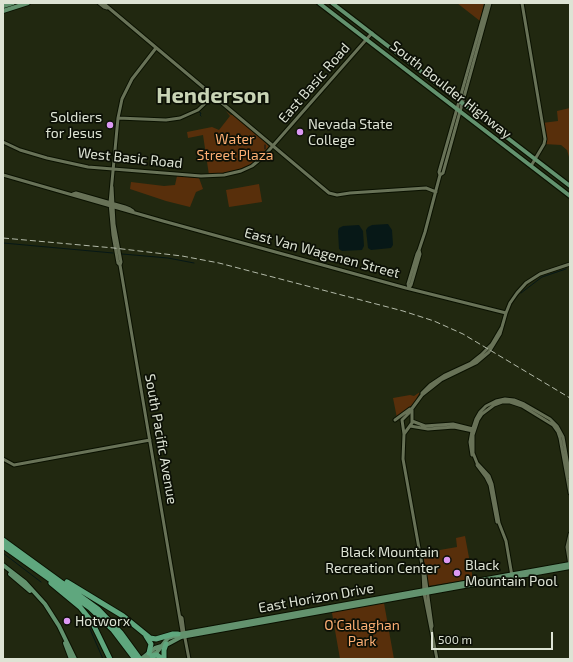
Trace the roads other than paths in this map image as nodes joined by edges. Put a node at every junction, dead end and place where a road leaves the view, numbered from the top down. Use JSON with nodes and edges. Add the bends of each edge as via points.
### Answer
{"nodes":[{"id":1,"x":18,"y":3,"type":"edge"},
{"id":2,"x":28,"y":3,"type":"edge"},
{"id":3,"x":99,"y":3,"type":"edge"},
{"id":4,"x":103,"y":3,"type":"edge"},
{"id":5,"x":319,"y":3,"type":"edge"},
{"id":6,"x":332,"y":3,"type":"edge"},
{"id":7,"x":522,"y":3,"type":"edge"},
{"id":8,"x":14,"y":4,"type":"edge"},
{"id":9,"x":3,"y":6,"type":"edge"},
{"id":10,"x":488,"y":6,"type":"edge"},
{"id":11,"x":109,"y":8,"type":"junction"},
{"id":12,"x":3,"y":11,"type":"edge"},
{"id":13,"x":372,"y":33,"type":"junction"},
{"id":14,"x":367,"y":39,"type":"junction"},
{"id":15,"x":156,"y":48,"type":"junction"},
{"id":16,"x":213,"y":96,"type":"junction"},
{"id":17,"x":461,"y":102,"type":"junction"},
{"id":18,"x":459,"y":110,"type":"junction"},
{"id":19,"x":483,"y":112,"type":"dead end"},
{"id":20,"x":480,"y":117,"type":"junction"},
{"id":21,"x":118,"y":118,"type":"junction"},
{"id":22,"x":506,"y":130,"type":"dead end"},
{"id":23,"x":502,"y":134,"type":"junction"},
{"id":24,"x":3,"y":142,"type":"edge"},
{"id":25,"x":272,"y":146,"type":"junction"},
{"id":26,"x":535,"y":159,"type":"junction"},
{"id":27,"x":531,"y":166,"type":"junction"},
{"id":28,"x":114,"y":169,"type":"junction"},
{"id":29,"x":3,"y":175,"type":"edge"},
{"id":30,"x":570,"y":186,"type":"edge"},
{"id":31,"x":436,"y":192,"type":"junction"},
{"id":32,"x":570,"y":197,"type":"edge"},
{"id":33,"x":112,"y":204,"type":"junction"},
{"id":34,"x":570,"y":264,"type":"edge"},
{"id":35,"x":409,"y":288,"type":"junction"},
{"id":36,"x":506,"y":314,"type":"junction"},
{"id":37,"x":413,"y":408,"type":"junction"},
{"id":38,"x":406,"y":417,"type":"junction"},
{"id":39,"x":396,"y":420,"type":"dead end"},
{"id":40,"x":412,"y":420,"type":"junction"},
{"id":41,"x":403,"y":425,"type":"junction"},
{"id":42,"x":410,"y":426,"type":"junction"},
{"id":43,"x":473,"y":430,"type":"junction"},
{"id":44,"x":404,"y":434,"type":"junction"},
{"id":45,"x":150,"y":440,"type":"junction"},
{"id":46,"x":3,"y":460,"type":"edge"},
{"id":47,"x":570,"y":477,"type":"edge"},
{"id":48,"x":570,"y":493,"type":"edge"},
{"id":49,"x":570,"y":534,"type":"edge"},
{"id":50,"x":3,"y":540,"type":"edge"},
{"id":51,"x":570,"y":541,"type":"edge"},
{"id":52,"x":3,"y":546,"type":"edge"},
{"id":53,"x":570,"y":556,"type":"edge"},
{"id":54,"x":28,"y":558,"type":"junction"},
{"id":55,"x":570,"y":564,"type":"edge"},
{"id":56,"x":30,"y":565,"type":"junction"},
{"id":57,"x":3,"y":567,"type":"edge"},
{"id":58,"x":512,"y":576,"type":"junction"},
{"id":59,"x":31,"y":590,"type":"junction"},
{"id":60,"x":425,"y":591,"type":"junction"},
{"id":61,"x":377,"y":598,"type":"junction"},
{"id":62,"x":358,"y":605,"type":"junction"},
{"id":63,"x":328,"y":607,"type":"junction"},
{"id":64,"x":46,"y":610,"type":"junction"},
{"id":65,"x":310,"y":614,"type":"junction"},
{"id":66,"x":53,"y":615,"type":"junction"},
{"id":67,"x":61,"y":633,"type":"junction"},
{"id":68,"x":145,"y":634,"type":"junction"},
{"id":69,"x":178,"y":634,"type":"junction"},
{"id":70,"x":184,"y":635,"type":"junction"},
{"id":71,"x":164,"y":645,"type":"junction"},
{"id":72,"x":149,"y":656,"type":"edge"},
{"id":73,"x":72,"y":658,"type":"edge"},
{"id":74,"x":110,"y":659,"type":"edge"},
{"id":75,"x":135,"y":659,"type":"edge"},
{"id":76,"x":141,"y":659,"type":"edge"},
{"id":77,"x":163,"y":659,"type":"edge"},
{"id":78,"x":189,"y":659,"type":"edge"},
{"id":79,"x":436,"y":659,"type":"edge"}],
"edges":[{"from":1,"to":8,"type":"main road"},
{"from":2,"to":8,"type":"main road"},
{"from":3,"to":11,"type":"street"},
{"from":4,"to":11,"type":"street"},
{"from":5,"to":14,"type":"main road","name":"South Boulder Highway"},
{"from":6,"to":13,"type":"main road","name":"South Boulder Highway"},
{"from":7,"to":26,"type":"street","via":[[545,139]]},
{"from":8,"to":9,"type":"main road"},
{"from":8,"to":12,"type":"main road"},
{"from":10,"to":17,"type":"street"},
{"from":11,"to":15,"type":"street"},
{"from":13,"to":14,"type":"street","name":"East Basic Road"},
{"from":13,"to":17,"type":"main road","name":"South Boulder Highway"},
{"from":14,"to":18,"type":"main road","name":"South Boulder Highway"},
{"from":14,"to":25,"type":"street","name":"East Basic Road"},
{"from":15,"to":16,"type":"street"},
{"from":15,"to":21,"type":"street","name":"South Pacific Avenue","via":[[132,78],[122,100]]},
{"from":16,"to":21,"type":"street","via":[[198,110],[180,118]]},
{"from":16,"to":25,"type":"street"},
{"from":17,"to":18,"type":"street"},
{"from":17,"to":20,"type":"main road","name":"South Boulder Highway"},
{"from":18,"to":27,"type":"main road","name":"South Boulder Highway"},
{"from":18,"to":31,"type":"street","via":[[439,172]]},
{"from":19,"to":20,"type":"main road"},
{"from":20,"to":23,"type":"main road","name":"South Boulder Highway"},
{"from":21,"to":28,"type":"street","name":"South Pacific Avenue"},
{"from":22,"to":23,"type":"main road"},
{"from":23,"to":26,"type":"main road","name":"South Boulder Highway"},
{"from":24,"to":28,"type":"street","name":"West Basic Road","via":[[33,154],[68,163]]},
{"from":25,"to":28,"type":"street","name":"West Basic Road","via":[[252,166],[224,174],[201,176]]},
{"from":25,"to":31,"type":"street","via":[[332,195],[426,188]]},
{"from":26,"to":27,"type":"street"},
{"from":26,"to":30,"type":"main road","name":"South Boulder Highway"},
{"from":27,"to":32,"type":"main road","name":"South Boulder Highway"},
{"from":28,"to":33,"type":"street","name":"South Pacific Avenue"},
{"from":29,"to":33,"type":"street","name":"East Van Wagenen Street"},
{"from":31,"to":35,"type":"street"},
{"from":33,"to":35,"type":"street","name":"East Van Wagenen Street","via":[[130,208],[146,216]]},
{"from":33,"to":45,"type":"street","name":"South Pacific Avenue"},
{"from":34,"to":36,"type":"street","via":[[545,272],[529,281],[514,296]]},
{"from":35,"to":36,"type":"street","name":"East Van Wagenen Street"},
{"from":36,"to":37,"type":"street","via":[[502,327],[482,356],[440,378],[425,389]]},
{"from":37,"to":38,"type":"street"},
{"from":37,"to":39,"type":"street"},
{"from":37,"to":40,"type":"street"},
{"from":38,"to":40,"type":"street"},
{"from":38,"to":41,"type":"street","via":[[402,420]]},
{"from":40,"to":42,"type":"street"},
{"from":40,"to":43,"type":"street","via":[[425,426],[453,424]]},
{"from":41,"to":42,"type":"street"},
{"from":41,"to":44,"type":"street"},
{"from":42,"to":43,"type":"street"},
{"from":42,"to":44,"type":"street"},
{"from":43,"to":47,"type":"street","via":[[478,415],[486,406],[505,399],[522,402],[553,421],[559,429],[563,437]]},
{"from":43,"to":48,"type":"street","via":[[482,414],[491,406],[502,402],[518,404],[548,421],[559,435]]},
{"from":43,"to":58,"type":"street","via":[[474,455],[492,484]]},
{"from":44,"to":60,"type":"street","via":[[403,459]]},
{"from":45,"to":46,"type":"street","via":[[14,465]]},
{"from":45,"to":70,"type":"street","name":"South Pacific Avenue"},
{"from":49,"to":55,"type":"street","via":[[567,547]]},
{"from":50,"to":54,"type":"highway"},
{"from":51,"to":53,"type":"street"},
{"from":52,"to":56,"type":"highway"},
{"from":54,"to":68,"type":"highway","via":[[123,616]]},
{"from":54,"to":76,"type":"highway","via":[[98,609]]},
{"from":55,"to":58,"type":"main road","name":"East Horizon Drive"},
{"from":56,"to":74,"type":"highway","via":[[85,613]]},
{"from":56,"to":75,"type":"highway","via":[[97,615],[113,630]]},
{"from":57,"to":59,"type":"main road"},
{"from":57,"to":59,"type":"main road","via":[[12,571]]},
{"from":58,"to":60,"type":"main road","name":"East Horizon Drive"},
{"from":59,"to":64,"type":"main road"},
{"from":59,"to":66,"type":"main road"},
{"from":60,"to":61,"type":"main road","name":"East Horizon Drive"},
{"from":60,"to":62,"type":"main road","name":"East Horizon Drive"},
{"from":60,"to":79,"type":"street"},
{"from":61,"to":62,"type":"main road"},
{"from":61,"to":63,"type":"main road","name":"East Horizon Drive"},
{"from":62,"to":65,"type":"main road","name":"East Horizon Drive"},
{"from":63,"to":65,"type":"main road"},
{"from":63,"to":70,"type":"main road","name":"East Horizon Drive"},
{"from":64,"to":66,"type":"main road"},
{"from":64,"to":67,"type":"main road"},
{"from":65,"to":70,"type":"main road","name":"East Horizon Drive"},
{"from":66,"to":67,"type":"main road"},
{"from":67,"to":73,"type":"main road"},
{"from":68,"to":69,"type":"highway","via":[[153,639]]},
{"from":68,"to":72,"type":"highway","via":[[151,644]]},
{"from":69,"to":70,"type":"main road"},
{"from":69,"to":71,"type":"main road","via":[[168,638]]},
{"from":70,"to":71,"type":"main road"},
{"from":70,"to":78,"type":"street","name":"South Pacific Avenue"},
{"from":71,"to":72,"type":"main road","via":[[155,648]]},
{"from":71,"to":77,"type":"highway"},
{"from":72,"to":76,"type":"main road"},
{"from":72,"to":77,"type":"highway","via":[[157,655]]}]}
